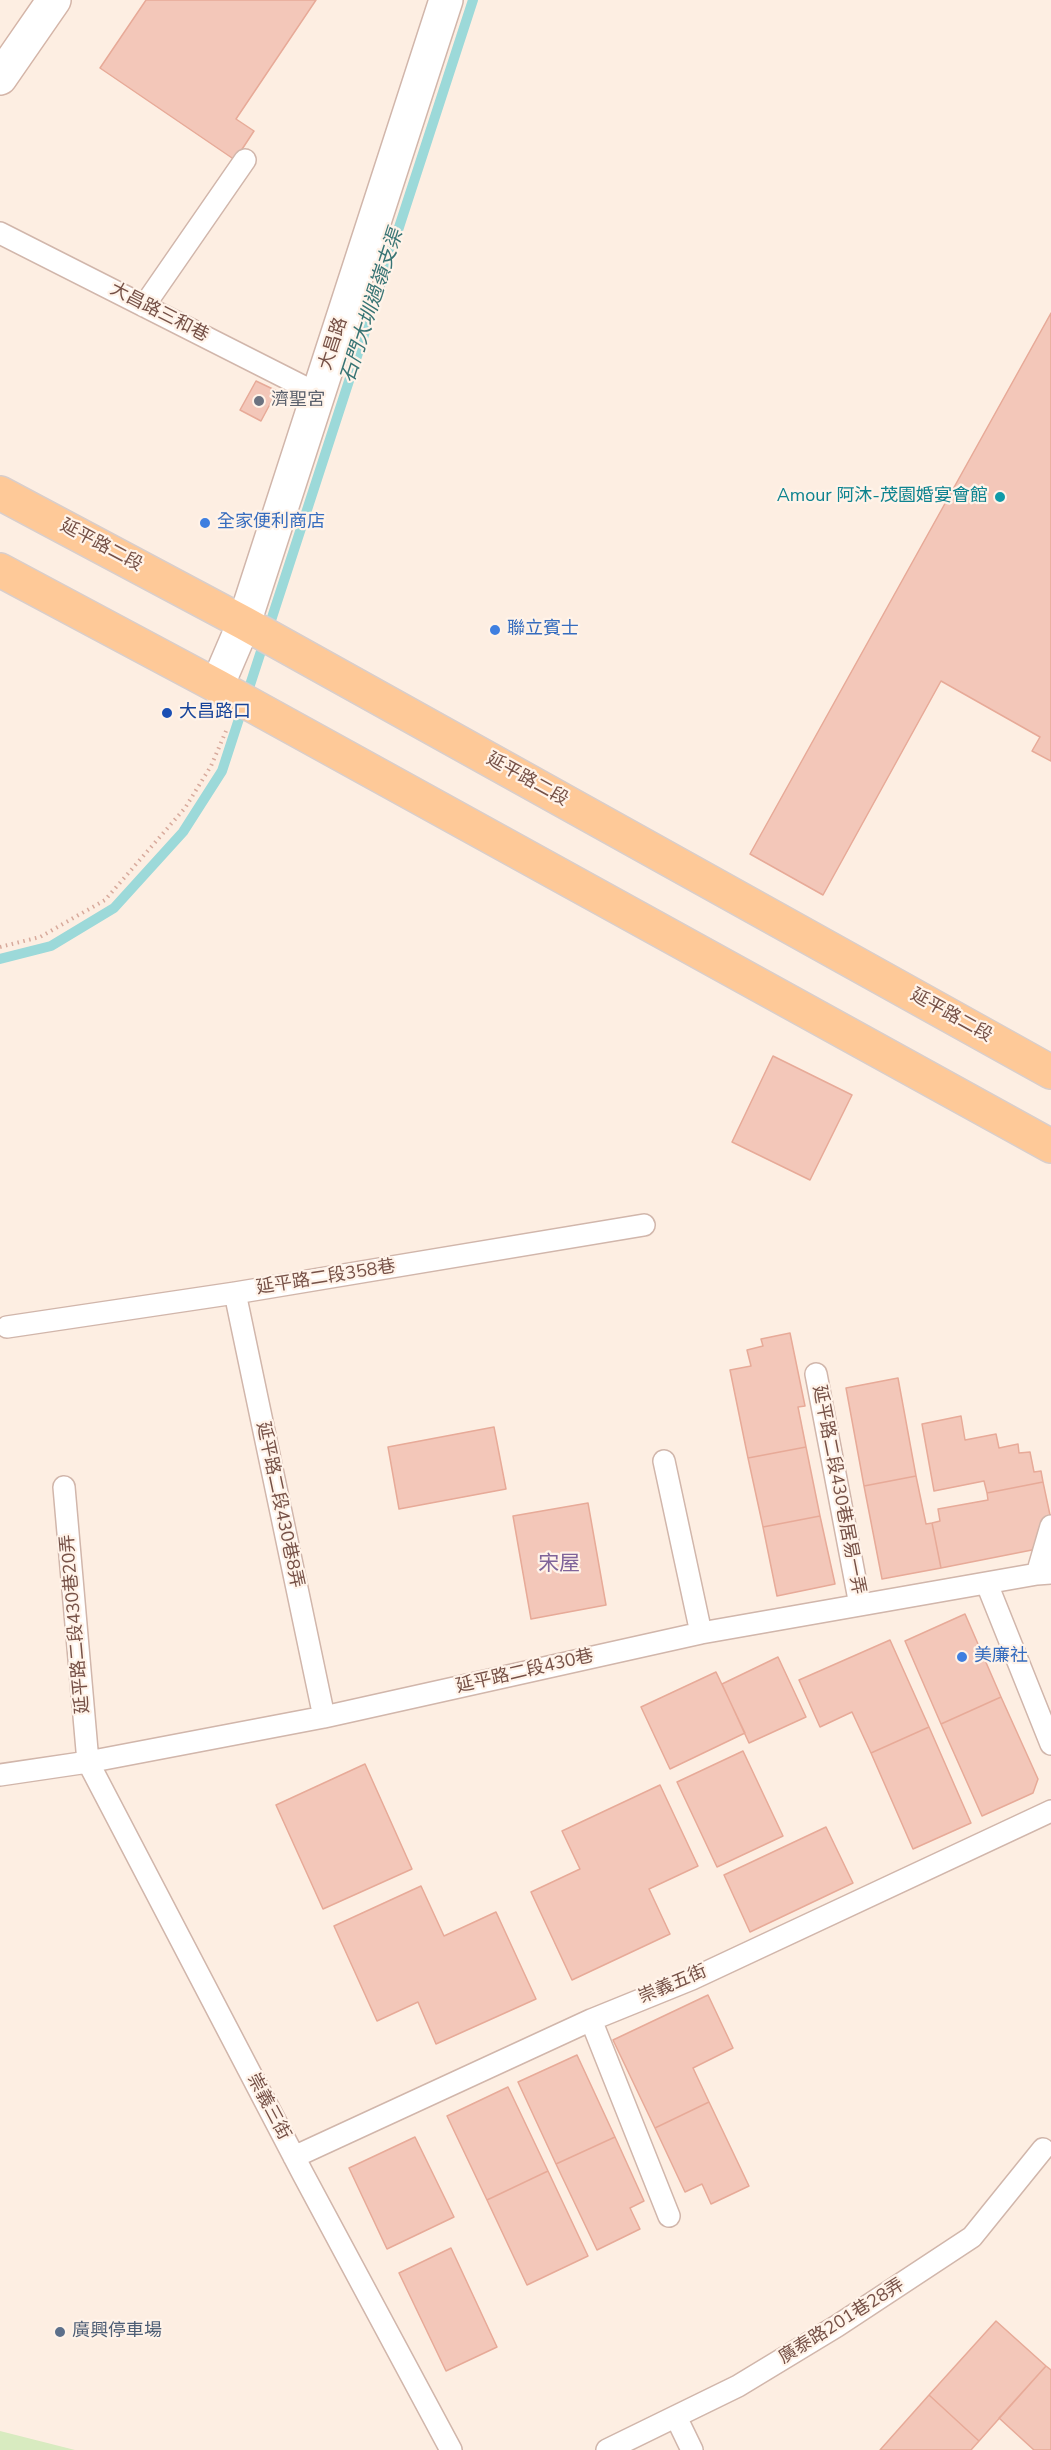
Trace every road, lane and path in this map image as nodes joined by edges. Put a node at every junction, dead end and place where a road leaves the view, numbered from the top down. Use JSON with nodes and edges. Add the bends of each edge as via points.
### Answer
{"nodes":[{"id":1,"x":54,"y":0,"type":"edge"},
{"id":2,"x":446,"y":0,"type":"edge"},
{"id":3,"x":0,"y":78,"type":"edge"},
{"id":4,"x":245,"y":159,"type":"dead end"},
{"id":5,"x":0,"y":233,"type":"edge"},
{"id":6,"x":144,"y":306,"type":"junction"},
{"id":7,"x":318,"y":394,"type":"junction"},
{"id":8,"x":0,"y":492,"type":"edge"},
{"id":9,"x":0,"y":570,"type":"edge"},
{"id":10,"x":244,"y":623,"type":"junction"},
{"id":11,"x":228,"y":693,"type":"junction"},
{"id":12,"x":0,"y":947,"type":"edge"},
{"id":13,"x":1051,"y":1072,"type":"edge"},
{"id":14,"x":1051,"y":1146,"type":"edge"},
{"id":15,"x":644,"y":1225,"type":"dead end"},
{"id":16,"x":235,"y":1293,"type":"junction"},
{"id":17,"x":7,"y":1327,"type":"dead end"},
{"id":18,"x":816,"y":1374,"type":"dead end"},
{"id":19,"x":664,"y":1461,"type":"dead end"},
{"id":20,"x":64,"y":1487,"type":"dead end"},
{"id":21,"x":1051,"y":1526,"type":"edge"},
{"id":22,"x":1044,"y":1573,"type":"edge"},
{"id":23,"x":987,"y":1584,"type":"junction"},
{"id":24,"x":860,"y":1605,"type":"junction"},
{"id":25,"x":701,"y":1633,"type":"junction"},
{"id":26,"x":324,"y":1717,"type":"junction"},
{"id":27,"x":1051,"y":1744,"type":"edge"},
{"id":28,"x":88,"y":1762,"type":"junction"},
{"id":29,"x":0,"y":1775,"type":"edge"},
{"id":30,"x":1051,"y":1811,"type":"edge"},
{"id":31,"x":591,"y":2020,"type":"junction"},
{"id":32,"x":1043,"y":2149,"type":"dead end"},
{"id":33,"x":294,"y":2157,"type":"junction"},
{"id":34,"x":669,"y":2216,"type":"dead end"},
{"id":35,"x":676,"y":2417,"type":"junction"},
{"id":36,"x":451,"y":2450,"type":"edge"},
{"id":37,"x":607,"y":2450,"type":"edge"},
{"id":38,"x":692,"y":2450,"type":"edge"}],
"edges":[{"from":1,"to":3,"type":"street"},
{"from":2,"to":7,"type":"street","name":"大昌路"},
{"from":4,"to":6,"type":"lane"},
{"from":5,"to":6,"type":"lane","name":"大昌路三和巷"},
{"from":6,"to":7,"type":"lane","name":"大昌路三和巷"},
{"from":7,"to":10,"type":"street","name":"大昌路"},
{"from":8,"to":10,"type":"main road","name":"延平路二段"},
{"from":9,"to":11,"type":"main road"},
{"from":10,"to":11,"type":"street","name":"大昌路"},
{"from":10,"to":13,"type":"main road","name":"延平路二段"},
{"from":11,"to":12,"type":"path","via":[[211,766],[185,808],[105,900],[40,938]]},
{"from":11,"to":14,"type":"main road"},
{"from":15,"to":16,"type":"lane","name":"延平路二段358巷"},
{"from":16,"to":17,"type":"lane","name":"延平路二段358巷"},
{"from":16,"to":26,"type":"lane","name":"延平路二段430巷8弄"},
{"from":18,"to":24,"type":"lane","name":"延平路二段430巷居易一弄"},
{"from":19,"to":25,"type":"lane"},
{"from":20,"to":28,"type":"lane","name":"延平路二段430巷20弄"},
{"from":21,"to":22,"type":"lane"},
{"from":22,"to":23,"type":"lane","name":"延平路二段430巷"},
{"from":23,"to":24,"type":"lane","name":"延平路二段430巷"},
{"from":23,"to":27,"type":"lane"},
{"from":24,"to":25,"type":"lane","name":"延平路二段430巷"},
{"from":25,"to":26,"type":"lane","name":"延平路二段430巷"},
{"from":26,"to":28,"type":"lane","name":"延平路二段430巷"},
{"from":28,"to":29,"type":"lane","name":"延平路二段430巷"},
{"from":28,"to":33,"type":"lane","name":"崇義三街"},
{"from":30,"to":31,"type":"lane","name":"崇義五街","via":[[692,1979]]},
{"from":31,"to":33,"type":"lane","name":"崇義五街"},
{"from":31,"to":34,"type":"lane"},
{"from":32,"to":35,"type":"lane","name":"廣泰路201巷28弄","via":[[972,2237],[837,2326],[748,2380]]},
{"from":33,"to":36,"type":"lane","name":"崇義三街"},
{"from":35,"to":37,"type":"lane","name":"廣泰路201巷28弄"},
{"from":35,"to":38,"type":"lane"}]}
